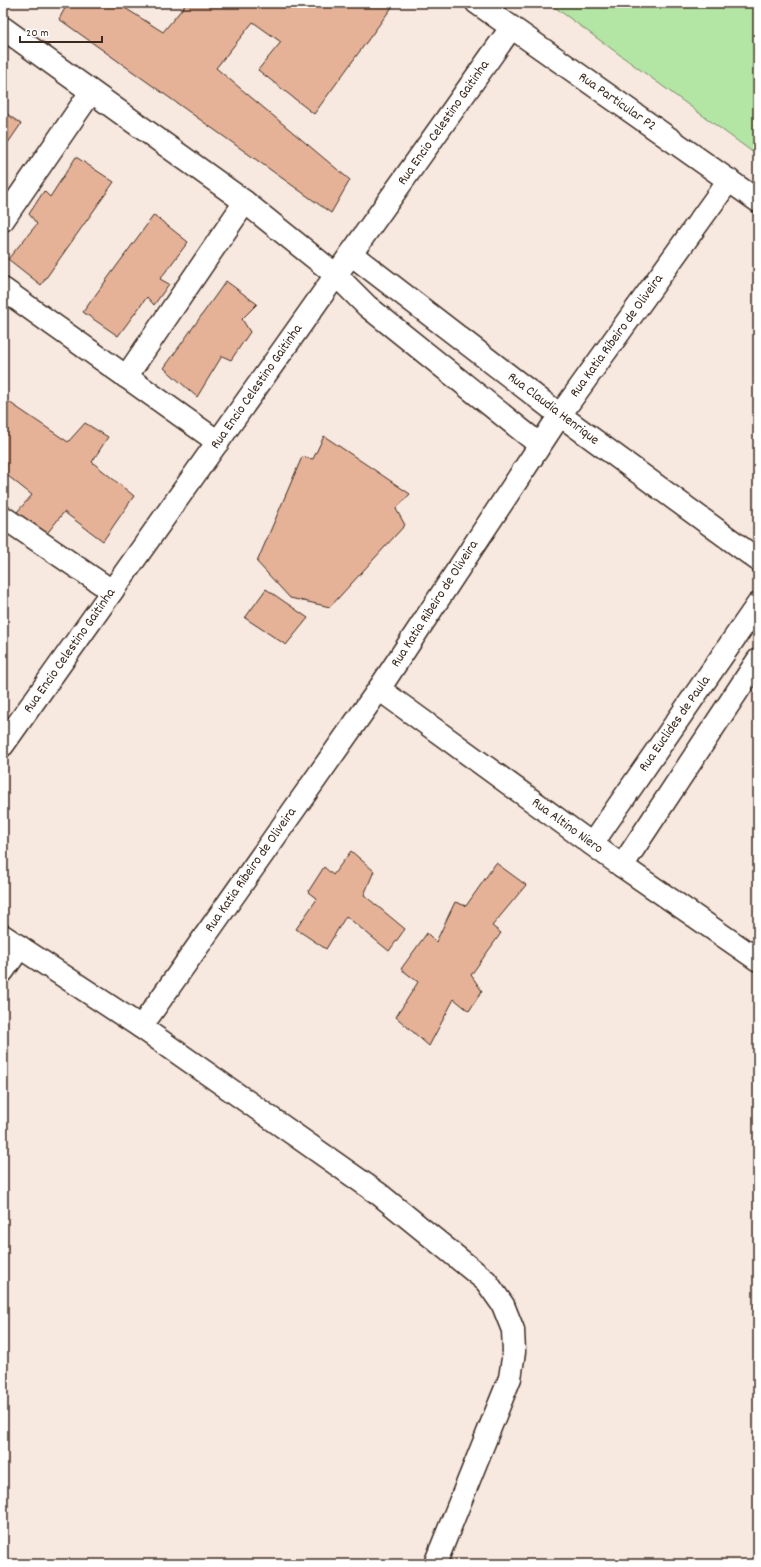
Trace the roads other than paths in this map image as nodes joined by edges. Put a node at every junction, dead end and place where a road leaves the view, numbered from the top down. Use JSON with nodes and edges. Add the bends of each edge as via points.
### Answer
{"nodes":[{"id":1,"x":477,"y":3,"type":"edge"},
{"id":2,"x":3,"y":28,"type":"edge"},
{"id":3,"x":511,"y":28,"type":"junction"},
{"id":4,"x":91,"y":92,"type":"junction"},
{"id":5,"x":729,"y":180,"type":"junction"},
{"id":6,"x":758,"y":201,"type":"edge"},
{"id":7,"x":245,"y":202,"type":"junction"},
{"id":8,"x":3,"y":220,"type":"edge"},
{"id":9,"x":351,"y":254,"type":"junction"},
{"id":10,"x":336,"y":275,"type":"junction"},
{"id":11,"x":3,"y":289,"type":"edge"},
{"id":12,"x":126,"y":377,"type":"junction"},
{"id":13,"x":560,"y":415,"type":"junction"},
{"id":14,"x":218,"y":442,"type":"junction"},
{"id":15,"x":540,"y":445,"type":"junction"},
{"id":16,"x":3,"y":517,"type":"edge"},
{"id":17,"x":758,"y":560,"type":"edge"},
{"id":18,"x":112,"y":591,"type":"junction"},
{"id":19,"x":758,"y":604,"type":"edge"},
{"id":20,"x":758,"y":660,"type":"edge"},
{"id":21,"x":379,"y":689,"type":"junction"},
{"id":22,"x":3,"y":745,"type":"edge"},
{"id":23,"x":592,"y":844,"type":"junction"},
{"id":24,"x":622,"y":866,"type":"junction"},
{"id":25,"x":12,"y":942,"type":"edge"},
{"id":26,"x":758,"y":960,"type":"edge"},
{"id":27,"x":3,"y":971,"type":"edge"},
{"id":28,"x":141,"y":1027,"type":"junction"},
{"id":29,"x":435,"y":1564,"type":"edge"}],
"edges":[{"from":1,"to":3,"type":"street","name":"Rua Particular P2"},
{"from":2,"to":4,"type":"street"},
{"from":3,"to":5,"type":"street","name":"Rua Particular P2"},
{"from":3,"to":9,"type":"street","name":"Rua Encio Celestino Gaitinha"},
{"from":4,"to":7,"type":"street"},
{"from":4,"to":8,"type":"street"},
{"from":5,"to":6,"type":"street","name":"Rua Particular P2"},
{"from":5,"to":13,"type":"street","name":"Rua Katia Ribeiro de Oliveira"},
{"from":7,"to":10,"type":"street"},
{"from":7,"to":12,"type":"street"},
{"from":9,"to":10,"type":"street","name":"Rua Encio Celestino Gaitinha"},
{"from":9,"to":13,"type":"street","name":"Rua Claudia Henrique"},
{"from":10,"to":14,"type":"street","name":"Rua Encio Celestino Gaitinha"},
{"from":10,"to":15,"type":"street","via":[[367,306]]},
{"from":11,"to":12,"type":"street"},
{"from":12,"to":14,"type":"street"},
{"from":13,"to":15,"type":"street","name":"Rua Katia Ribeiro de Oliveira"},
{"from":13,"to":17,"type":"street","name":"Rua Claudia Henrique"},
{"from":14,"to":18,"type":"street","name":"Rua Encio Celestino Gaitinha"},
{"from":15,"to":21,"type":"street","name":"Rua Katia Ribeiro de Oliveira"},
{"from":16,"to":18,"type":"street"},
{"from":18,"to":22,"type":"street","name":"Rua Encio Celestino Gaitinha"},
{"from":19,"to":23,"type":"street","name":"Rua Euclides de Paula"},
{"from":20,"to":24,"type":"street"},
{"from":21,"to":23,"type":"street","name":"Rua Altino Niero"},
{"from":21,"to":28,"type":"street","name":"Rua Katia Ribeiro de Oliveira"},
{"from":23,"to":24,"type":"street","name":"Rua Altino Niero"},
{"from":24,"to":26,"type":"street","name":"Rua Altino Niero"},
{"from":25,"to":27,"type":"street"},
{"from":25,"to":28,"type":"street"},
{"from":28,"to":29,"type":"street","via":[[379,1194],[486,1281],[503,1305],[513,1330],[514,1352],[510,1378]]}]}
